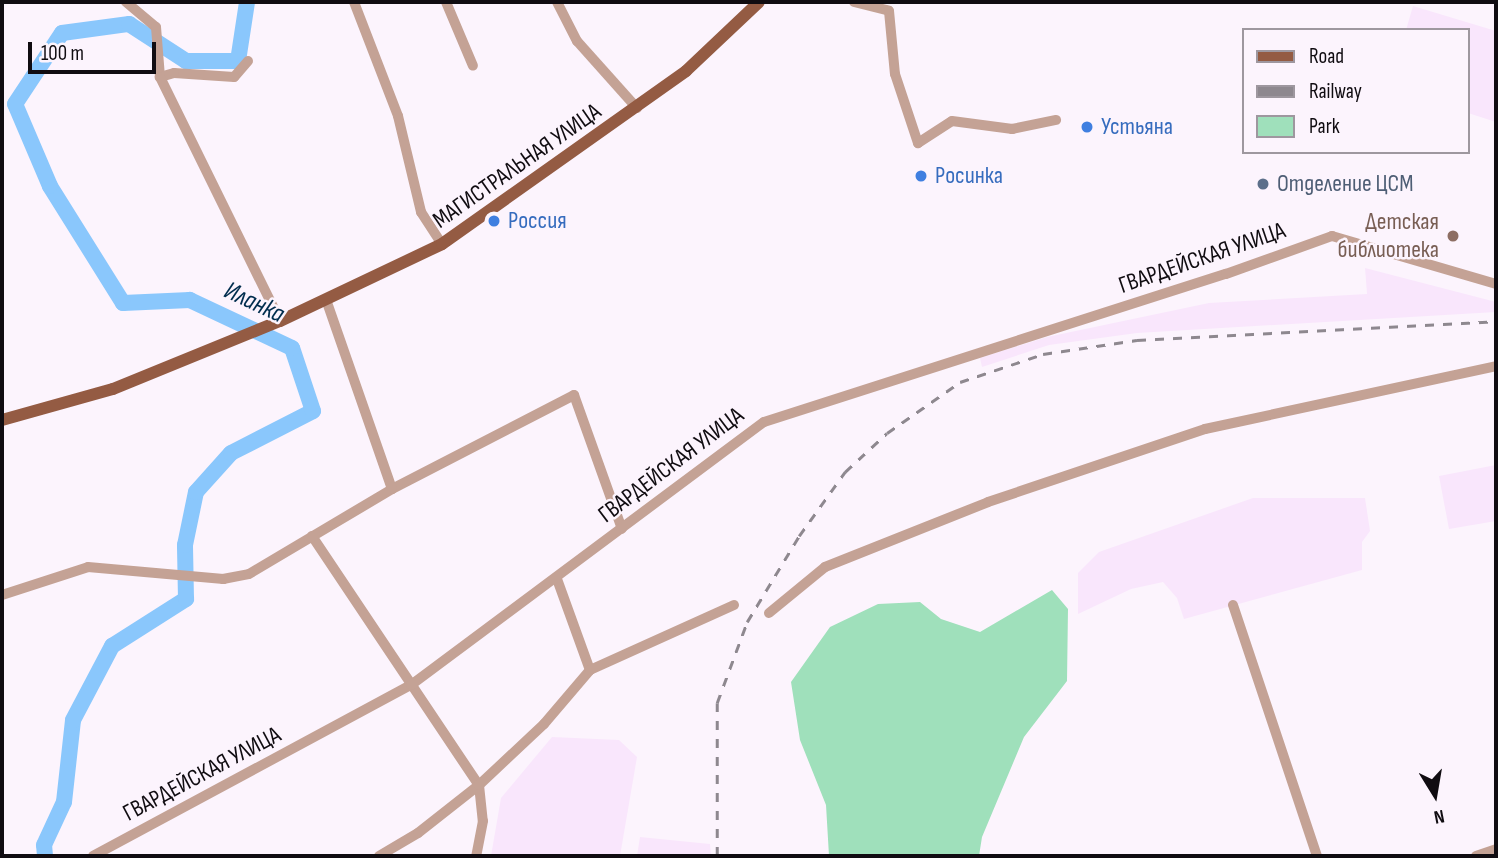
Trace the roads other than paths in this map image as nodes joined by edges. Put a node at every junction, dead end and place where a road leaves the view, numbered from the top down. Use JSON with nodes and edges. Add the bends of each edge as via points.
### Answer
{"nodes":[{"id":1,"x":126,"y":2,"type":"edge"},
{"id":2,"x":354,"y":2,"type":"edge"},
{"id":3,"x":446,"y":2,"type":"edge"},
{"id":4,"x":557,"y":2,"type":"edge"},
{"id":5,"x":759,"y":2,"type":"edge"},
{"id":6,"x":854,"y":2,"type":"edge"},
{"id":7,"x":248,"y":61,"type":"dead end"},
{"id":8,"x":473,"y":66,"type":"dead end"},
{"id":9,"x":160,"y":77,"type":"junction"},
{"id":10,"x":637,"y":108,"type":"junction"},
{"id":11,"x":1056,"y":120,"type":"dead end"},
{"id":12,"x":442,"y":244,"type":"junction"},
{"id":13,"x":1496,"y":284,"type":"edge"},
{"id":14,"x":326,"y":300,"type":"junction"},
{"id":15,"x":277,"y":323,"type":"junction"},
{"id":16,"x":1496,"y":366,"type":"edge"},
{"id":17,"x":2,"y":419,"type":"edge"},
{"id":18,"x":392,"y":489,"type":"junction"},
{"id":19,"x":622,"y":528,"type":"junction"},
{"id":20,"x":312,"y":536,"type":"junction"},
{"id":21,"x":557,"y":579,"type":"junction"},
{"id":22,"x":2,"y":595,"type":"edge"},
{"id":23,"x":734,"y":605,"type":"dead end"},
{"id":24,"x":1233,"y":605,"type":"dead end"},
{"id":25,"x":769,"y":613,"type":"dead end"},
{"id":26,"x":590,"y":670,"type":"junction"},
{"id":27,"x":411,"y":685,"type":"junction"},
{"id":28,"x":479,"y":785,"type":"junction"},
{"id":29,"x":1496,"y":849,"type":"edge"},
{"id":30,"x":93,"y":856,"type":"edge"},
{"id":31,"x":379,"y":856,"type":"edge"},
{"id":32,"x":476,"y":856,"type":"edge"},
{"id":33,"x":1317,"y":856,"type":"edge"},
{"id":34,"x":1476,"y":856,"type":"edge"}],
"edges":[{"from":1,"to":9,"type":"street","via":[[156,27]]},
{"from":2,"to":12,"type":"street","via":[[398,116],[421,212]]},
{"from":3,"to":8,"type":"street"},
{"from":4,"to":10,"type":"street","via":[[577,41]]},
{"from":5,"to":10,"type":"main road","name":"МАГИСТРАЛЬНАЯ УЛИЦА","via":[[687,71]]},
{"from":6,"to":11,"type":"street","via":[[889,11],[895,74],[918,143],[952,121],[1012,129]]},
{"from":7,"to":9,"type":"street","via":[[233,77],[174,73]]},
{"from":9,"to":15,"type":"street"},
{"from":10,"to":12,"type":"main road","name":"МАГИСТРАЛЬНАЯ УЛИЦА"},
{"from":12,"to":14,"type":"main road","name":"МАГИСТРАЛЬНАЯ УЛИЦА"},
{"from":13,"to":19,"type":"street","name":"ГВАРДЕЙСКАЯ УЛИЦА","via":[[1332,236],[764,422]]},
{"from":14,"to":15,"type":"main road","name":"МАГИСТРАЛЬНАЯ УЛИЦА"},
{"from":14,"to":18,"type":"street"},
{"from":15,"to":17,"type":"main road","name":"МАГИСТРАЛЬНАЯ УЛИЦА","via":[[93,396]]},
{"from":16,"to":25,"type":"street","via":[[1205,429],[1001,497],[825,567]]},
{"from":18,"to":19,"type":"street","via":[[574,396]]},
{"from":18,"to":20,"type":"street"},
{"from":19,"to":21,"type":"street","name":"ГВАРДЕЙСКАЯ УЛИЦА"},
{"from":20,"to":22,"type":"street","via":[[249,574],[199,578],[88,567]]},
{"from":20,"to":27,"type":"street"},
{"from":21,"to":26,"type":"street"},
{"from":21,"to":27,"type":"street","name":"ГВАРДЕЙСКАЯ УЛИЦА"},
{"from":23,"to":26,"type":"street"},
{"from":24,"to":33,"type":"street"},
{"from":26,"to":28,"type":"street","via":[[544,724]]},
{"from":27,"to":28,"type":"street"},
{"from":27,"to":30,"type":"street","name":"ГВАРДЕЙСКАЯ УЛИЦА"},
{"from":28,"to":31,"type":"street","via":[[418,833]]},
{"from":28,"to":32,"type":"street","via":[[484,821]]},
{"from":29,"to":34,"type":"street"}]}
